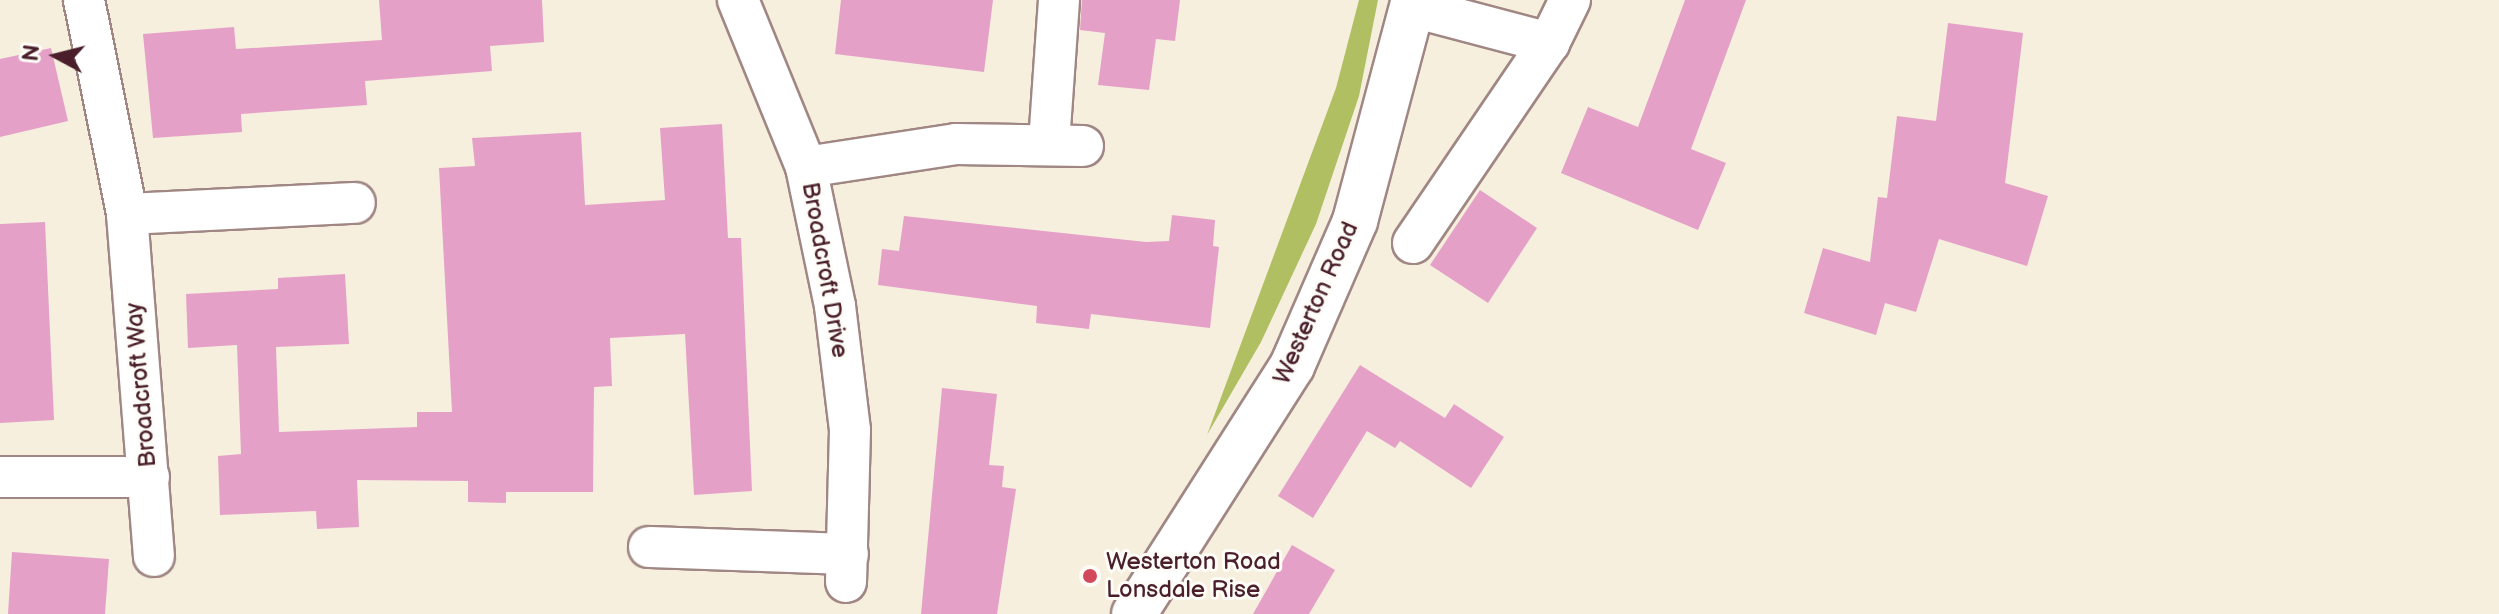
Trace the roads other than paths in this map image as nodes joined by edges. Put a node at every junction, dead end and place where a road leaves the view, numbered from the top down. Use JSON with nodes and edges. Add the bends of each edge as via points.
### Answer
{"nodes":[{"id":1,"x":84,"y":0,"type":"edge"},
{"id":2,"x":738,"y":0,"type":"edge"},
{"id":3,"x":1059,"y":0,"type":"edge"},
{"id":4,"x":1570,"y":0,"type":"edge"},
{"id":5,"x":1414,"y":4,"type":"edge"},
{"id":6,"x":1549,"y":43,"type":"junction"},
{"id":7,"x":806,"y":167,"type":"junction"},
{"id":8,"x":355,"y":203,"type":"dead end"},
{"id":9,"x":127,"y":214,"type":"junction"},
{"id":10,"x":1413,"y":243,"type":"dead end"},
{"id":11,"x":0,"y":477,"type":"edge"},
{"id":12,"x":149,"y":477,"type":"junction"},
{"id":13,"x":649,"y":547,"type":"dead end"},
{"id":14,"x":154,"y":556,"type":"dead end"},
{"id":15,"x":1134,"y":614,"type":"edge"}],
"edges":[{"from":1,"to":9,"type":"street","name":"Broadcroft Way"},
{"from":2,"to":7,"type":"street","name":"Broadcroft Drive"},
{"from":3,"to":7,"type":"street","via":[[1066,145],[887,151]]},
{"from":4,"to":6,"type":"street"},
{"from":5,"to":6,"type":"street","name":"Westerton Road"},
{"from":5,"to":15,"type":"street","name":"Westerton Road","via":[[1355,221],[1292,366]]},
{"from":6,"to":10,"type":"street"},
{"from":7,"to":13,"type":"street","name":"Broadcroft Drive","via":[[835,306],[850,430],[847,568]]},
{"from":8,"to":9,"type":"street"},
{"from":9,"to":12,"type":"street","name":"Broadcroft Way"},
{"from":11,"to":12,"type":"street"},
{"from":12,"to":14,"type":"street","name":"Broadcroft Way"}]}
